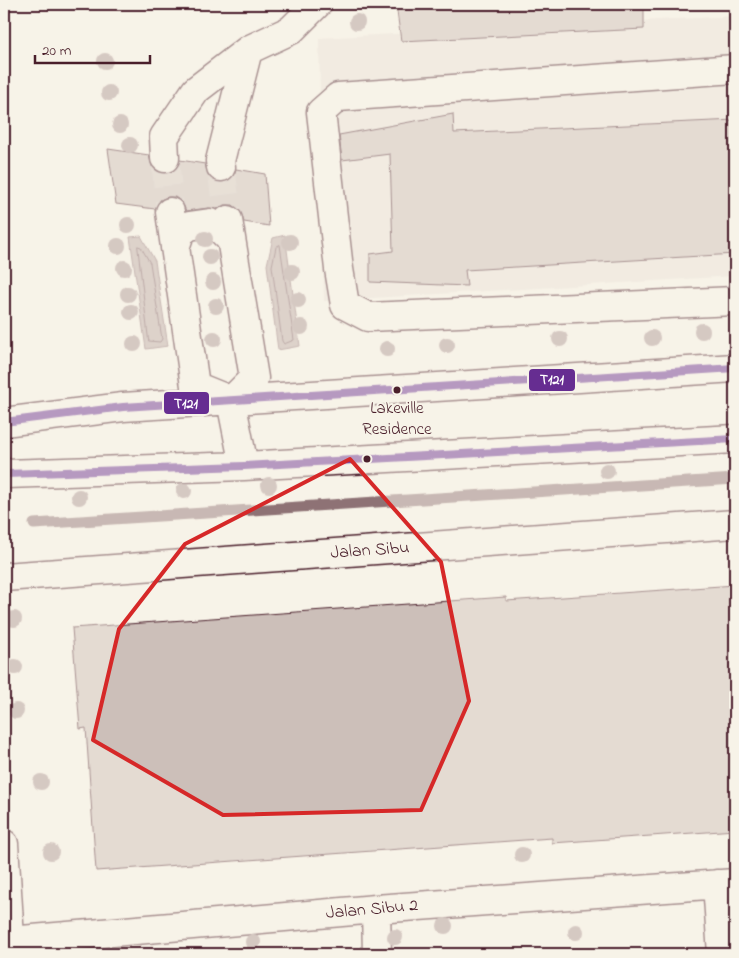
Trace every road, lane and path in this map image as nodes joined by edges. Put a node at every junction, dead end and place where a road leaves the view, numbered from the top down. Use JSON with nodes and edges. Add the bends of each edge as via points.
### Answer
{"nodes":[{"id":1,"x":317,"y":4,"type":"edge"},
{"id":2,"x":248,"y":50,"type":"junction"},
{"id":3,"x":735,"y":69,"type":"edge"},
{"id":4,"x":165,"y":158,"type":"tunnel mouth"},
{"id":5,"x":221,"y":167,"type":"tunnel mouth"},
{"id":6,"x":170,"y":212,"type":"tunnel mouth"},
{"id":7,"x":175,"y":248,"type":"junction"},
{"id":8,"x":735,"y":301,"type":"edge"},
{"id":9,"x":735,"y":368,"type":"edge"},
{"id":10,"x":231,"y":401,"type":"junction"},
{"id":11,"x":4,"y":422,"type":"edge"},
{"id":12,"x":735,"y":439,"type":"edge"},
{"id":13,"x":244,"y":466,"type":"junction"},
{"id":14,"x":4,"y":472,"type":"edge"},
{"id":15,"x":735,"y":524,"type":"edge"},
{"id":16,"x":4,"y":577,"type":"edge"},
{"id":17,"x":4,"y":844,"type":"edge"},
{"id":18,"x":726,"y":884,"type":"edge"},
{"id":19,"x":376,"y":910,"type":"junction"},
{"id":20,"x":11,"y":948,"type":"edge"},
{"id":21,"x":377,"y":954,"type":"edge"},
{"id":22,"x":722,"y":954,"type":"edge"}],
"edges":[{"from":1,"to":2,"type":"street","via":[[290,30]]},
{"from":2,"to":4,"type":"street","via":[[196,90],[164,137]]},
{"from":2,"to":5,"type":"street","via":[[220,160]]},
{"from":3,"to":8,"type":"street","via":[[338,97],[321,112],[345,305],[368,317]]},
{"from":6,"to":7,"type":"street"},
{"from":7,"to":10,"type":"street","via":[[195,386]]},
{"from":7,"to":10,"type":"street","via":[[180,233],[189,226],[210,223],[221,230],[230,230],[254,378]]},
{"from":9,"to":10,"type":"street"},
{"from":10,"to":11,"type":"street","via":[[124,407]]},
{"from":10,"to":13,"type":"street"},
{"from":12,"to":13,"type":"street"},
{"from":13,"to":14,"type":"street"},
{"from":15,"to":16,"type":"street","name":"Jalan Sibu"},
{"from":17,"to":20,"type":"street"},
{"from":18,"to":19,"type":"street","name":"Jalan Sibu 2"},
{"from":18,"to":22,"type":"street"},
{"from":19,"to":20,"type":"street","name":"Jalan Sibu 2"},
{"from":19,"to":21,"type":"street"}]}
